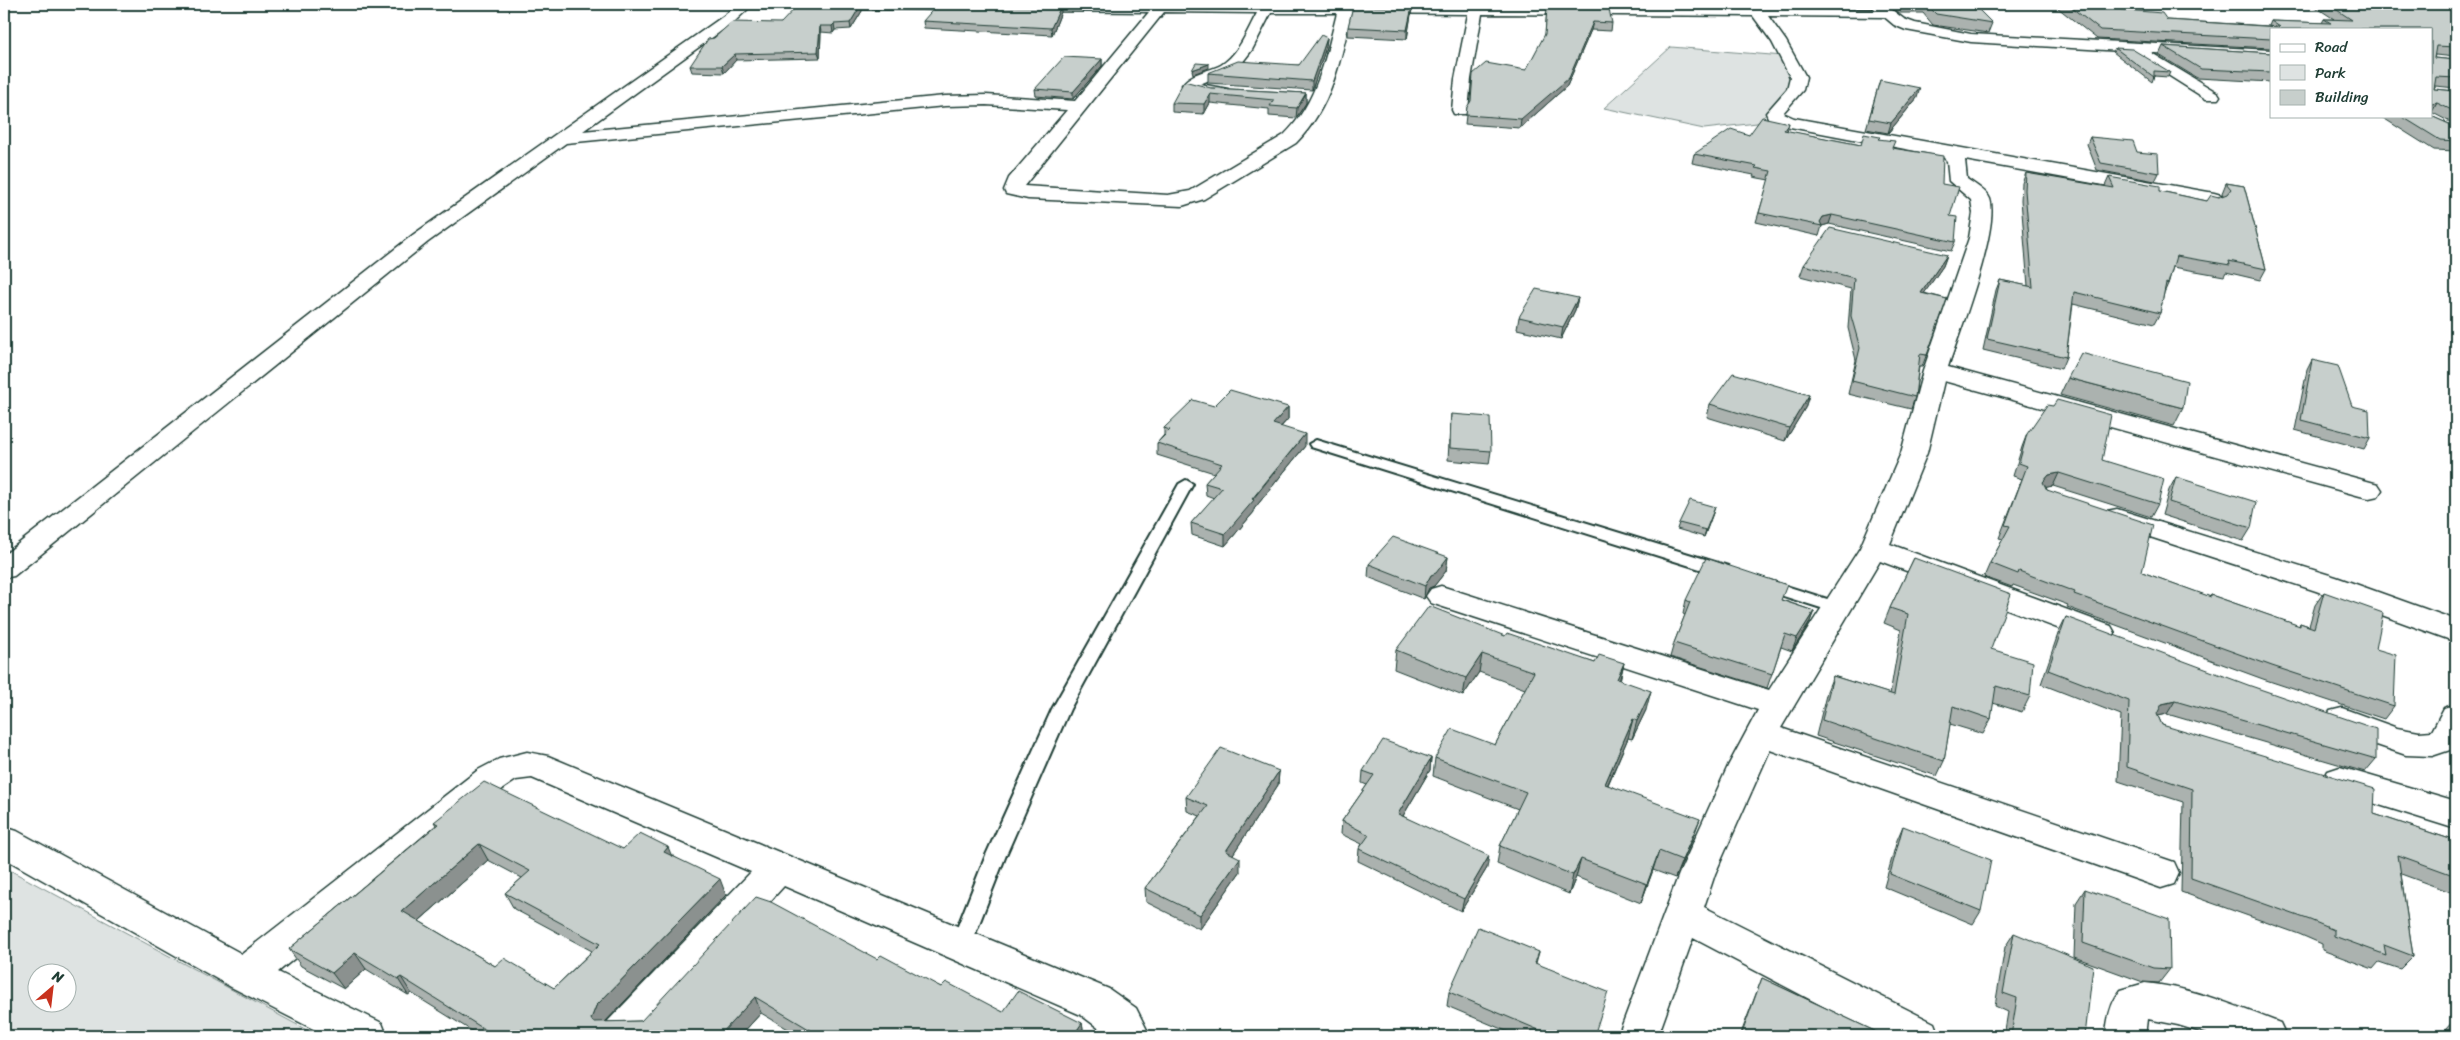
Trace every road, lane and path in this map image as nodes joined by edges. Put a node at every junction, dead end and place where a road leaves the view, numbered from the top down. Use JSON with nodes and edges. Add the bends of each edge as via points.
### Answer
{"nodes":[{"id":1,"x":745,"y":4,"type":"edge"},
{"id":2,"x":983,"y":5,"type":"edge"},
{"id":3,"x":1236,"y":6,"type":"edge"},
{"id":4,"x":1311,"y":6,"type":"edge"},
{"id":5,"x":1451,"y":6,"type":"edge"},
{"id":6,"x":1008,"y":7,"type":"edge"},
{"id":7,"x":1576,"y":7,"type":"edge"},
{"id":8,"x":1160,"y":8,"type":"junction"},
{"id":9,"x":1266,"y":8,"type":"junction"},
{"id":10,"x":1345,"y":8,"type":"junction"},
{"id":11,"x":1881,"y":8,"type":"edge"},
{"id":12,"x":1476,"y":9,"type":"junction"},
{"id":13,"x":1757,"y":12,"type":"junction"},
{"id":14,"x":2135,"y":48,"type":"junction"},
{"id":15,"x":2270,"y":55,"type":"edge"},
{"id":16,"x":1241,"y":93,"type":"edge"},
{"id":17,"x":1299,"y":96,"type":"edge"},
{"id":18,"x":2212,"y":96,"type":"dead end"},
{"id":19,"x":1318,"y":97,"type":"junction"},
{"id":20,"x":1080,"y":106,"type":"junction"},
{"id":21,"x":1460,"y":110,"type":"dead end"},
{"id":22,"x":559,"y":138,"type":"junction"},
{"id":23,"x":1948,"y":152,"type":"junction"},
{"id":24,"x":2214,"y":200,"type":"edge"},
{"id":25,"x":1935,"y":371,"type":"junction"},
{"id":26,"x":1316,"y":444,"type":"dead end"},
{"id":27,"x":1186,"y":484,"type":"dead end"},
{"id":28,"x":2369,"y":490,"type":"dead end"},
{"id":29,"x":2097,"y":510,"type":"edge"},
{"id":30,"x":1874,"y":548,"type":"junction"},
{"id":31,"x":4,"y":569,"type":"edge"},
{"id":32,"x":1737,"y":575,"type":"edge"},
{"id":33,"x":1755,"y":581,"type":"edge"},
{"id":34,"x":1441,"y":596,"type":"dead end"},
{"id":35,"x":1837,"y":608,"type":"junction"},
{"id":36,"x":2456,"y":632,"type":"edge"},
{"id":37,"x":2131,"y":644,"type":"edge"},
{"id":38,"x":1777,"y":704,"type":"junction"},
{"id":39,"x":2317,"y":711,"type":"edge"},
{"id":40,"x":2456,"y":716,"type":"edge"},
{"id":41,"x":1761,"y":734,"type":"junction"},
{"id":42,"x":2306,"y":770,"type":"edge"},
{"id":43,"x":2456,"y":815,"type":"edge"},
{"id":44,"x":4,"y":841,"type":"edge"},
{"id":45,"x":778,"y":868,"type":"junction"},
{"id":46,"x":2161,"y":873,"type":"dead end"},
{"id":47,"x":1682,"y":914,"type":"junction"},
{"id":48,"x":961,"y":946,"type":"junction"},
{"id":49,"x":245,"y":975,"type":"junction"},
{"id":50,"x":367,"y":1036,"type":"edge"},
{"id":51,"x":621,"y":1036,"type":"edge"},
{"id":52,"x":1130,"y":1036,"type":"edge"},
{"id":53,"x":1638,"y":1036,"type":"edge"},
{"id":54,"x":1919,"y":1036,"type":"edge"},
{"id":55,"x":2126,"y":1036,"type":"edge"},
{"id":56,"x":2265,"y":1036,"type":"edge"}],
"edges":[{"from":1,"to":2,"type":"street"},
{"from":1,"to":22,"type":"street","via":[[730,18]]},
{"from":3,"to":8,"type":"street"},
{"from":3,"to":9,"type":"street"},
{"from":4,"to":9,"type":"street"},
{"from":4,"to":10,"type":"street"},
{"from":5,"to":10,"type":"street"},
{"from":5,"to":12,"type":"street"},
{"from":6,"to":8,"type":"street"},
{"from":7,"to":12,"type":"street"},
{"from":7,"to":13,"type":"street"},
{"from":8,"to":20,"type":"street"},
{"from":9,"to":16,"type":"street","via":[[1237,60],[1225,69],[1194,80],[1190,85],[1198,90]]},
{"from":10,"to":19,"type":"street"},
{"from":11,"to":13,"type":"street"},
{"from":11,"to":14,"type":"street","via":[[1911,27],[1971,38]]},
{"from":12,"to":21,"type":"street"},
{"from":13,"to":23,"type":"street","via":[[1780,41],[1798,77],[1795,90],[1774,113],[1775,116],[1790,122]]},
{"from":14,"to":15,"type":"street"},
{"from":14,"to":18,"type":"street"},
{"from":17,"to":19,"type":"street"},
{"from":19,"to":20,"type":"street","via":[[1303,128],[1290,139],[1188,198],[1168,201],[1013,190],[1016,182]]},
{"from":20,"to":22,"type":"street","via":[[986,100],[945,101]]},
{"from":22,"to":31,"type":"street","via":[[414,244]]},
{"from":23,"to":24,"type":"street"},
{"from":23,"to":25,"type":"street","via":[[1956,158],[1958,181],[1980,198],[1982,205],[1979,238],[1960,262]]},
{"from":25,"to":28,"type":"street"},
{"from":25,"to":30,"type":"street","via":[[1914,452]]},
{"from":26,"to":32,"type":"lane"},
{"from":27,"to":48,"type":"lane","via":[[1061,709],[996,855]]},
{"from":29,"to":36,"type":"street","via":[[2326,584]]},
{"from":30,"to":35,"type":"street"},
{"from":30,"to":37,"type":"street"},
{"from":33,"to":35,"type":"lane"},
{"from":34,"to":38,"type":"street"},
{"from":35,"to":38,"type":"street"},
{"from":38,"to":41,"type":"street"},
{"from":39,"to":40,"type":"street","via":[[2426,745],[2444,740]]},
{"from":41,"to":46,"type":"street"},
{"from":41,"to":47,"type":"street","via":[[1720,820]]},
{"from":42,"to":43,"type":"street"},
{"from":44,"to":49,"type":"street"},
{"from":45,"to":48,"type":"street"},
{"from":45,"to":49,"type":"street","via":[[536,765],[515,765],[476,790]]},
{"from":45,"to":51,"type":"street"},
{"from":47,"to":53,"type":"street"},
{"from":47,"to":54,"type":"street"},
{"from":48,"to":52,"type":"street","via":[[1095,1002],[1122,1021]]},
{"from":49,"to":50,"type":"street"},
{"from":55,"to":56,"type":"street","via":[[2130,1010],[2141,1000],[2182,1007]]}]}
